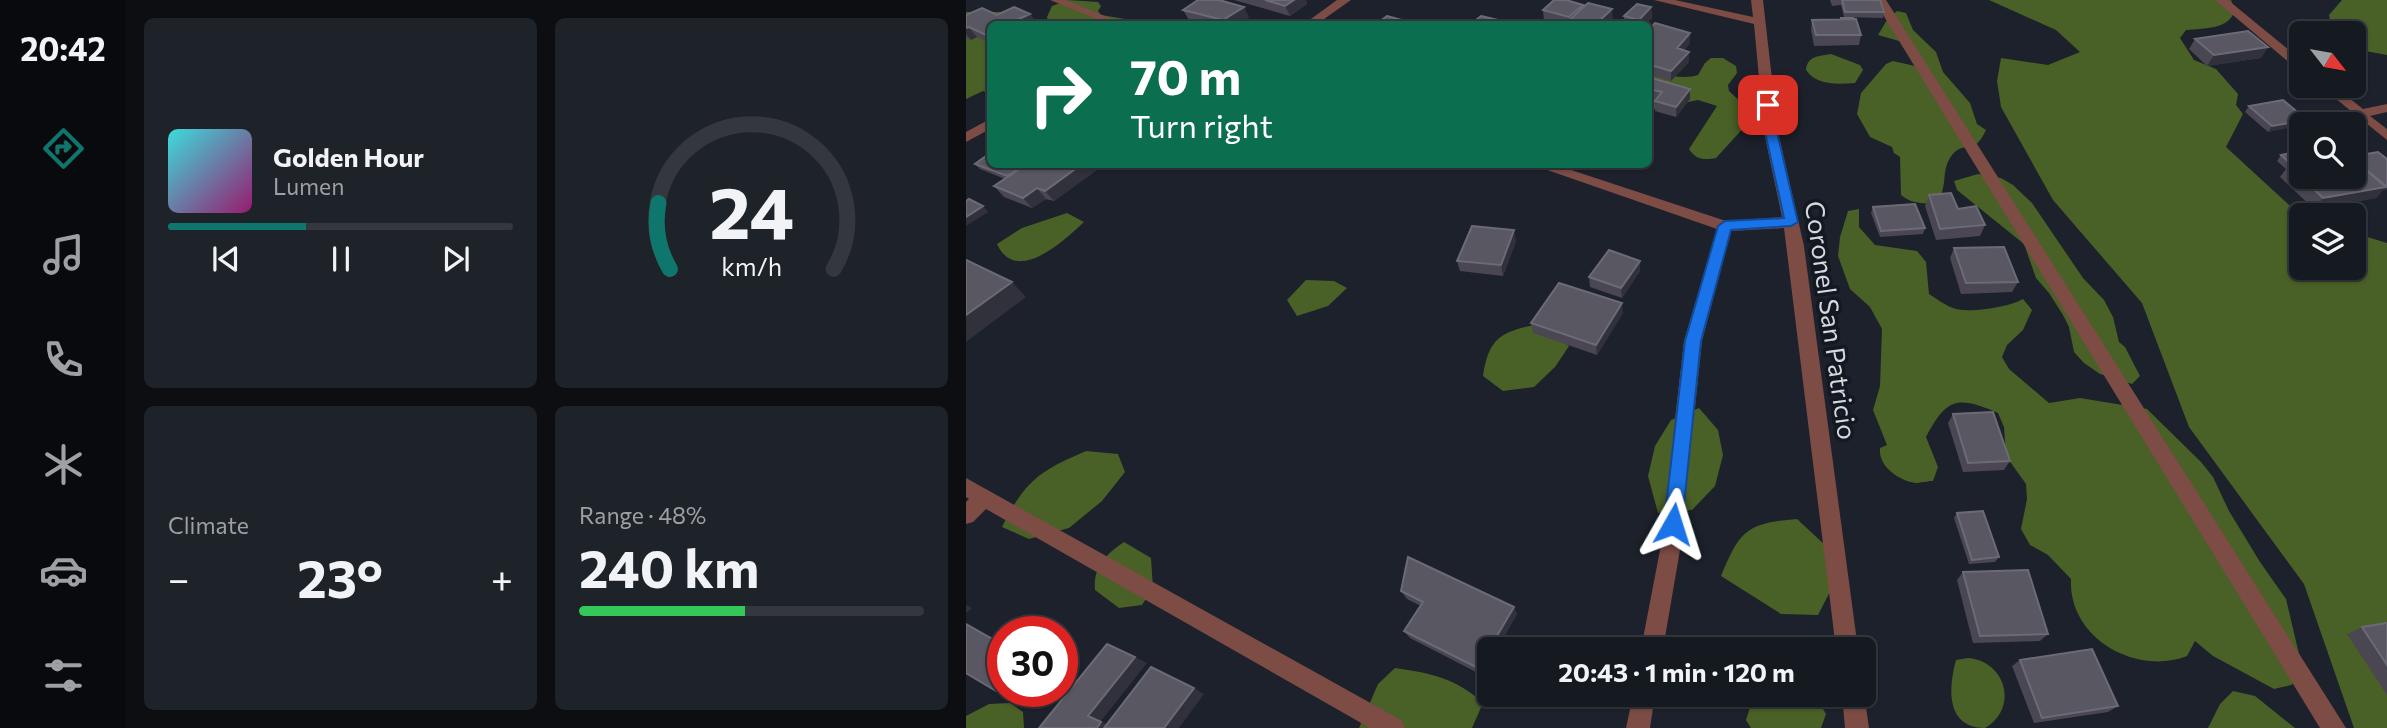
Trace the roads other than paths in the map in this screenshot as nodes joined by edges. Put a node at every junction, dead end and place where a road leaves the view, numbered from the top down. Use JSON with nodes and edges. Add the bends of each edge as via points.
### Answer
{"nodes":[{"id":1,"x":1056,"y":0,"type":"edge"},
{"id":2,"x":1345,"y":0,"type":"edge"},
{"id":3,"x":1660,"y":0,"type":"edge"},
{"id":4,"x":1757,"y":0,"type":"edge"},
{"id":5,"x":1881,"y":0,"type":"edge"},
{"id":6,"x":2221,"y":0,"type":"edge"},
{"id":7,"x":1110,"y":21,"type":"edge"},
{"id":8,"x":1314,"y":21,"type":"edge"},
{"id":9,"x":1760,"y":22,"type":"junction"},
{"id":10,"x":2289,"y":55,"type":"edge"},
{"id":11,"x":2341,"y":98,"type":"edge"},
{"id":12,"x":2387,"y":108,"type":"edge"},
{"id":13,"x":2358,"y":112,"type":"edge"},
{"id":14,"x":2366,"y":113,"type":"edge"},
{"id":15,"x":2366,"y":119,"type":"edge"},
{"id":16,"x":987,"y":125,"type":"edge"},
{"id":17,"x":2387,"y":136,"type":"edge"},
{"id":18,"x":966,"y":138,"type":"edge"},
{"id":19,"x":1549,"y":168,"type":"edge"},
{"id":20,"x":1791,"y":222,"type":"junction"},
{"id":21,"x":1725,"y":226,"type":"junction"},
{"id":22,"x":976,"y":492,"type":"edge"},
{"id":23,"x":966,"y":515,"type":"edge"},
{"id":24,"x":1654,"y":637,"type":"edge"},
{"id":25,"x":1845,"y":637,"type":"edge"},
{"id":26,"x":1642,"y":707,"type":"edge"},
{"id":27,"x":1854,"y":707,"type":"edge"},
{"id":28,"x":1393,"y":728,"type":"edge"},
{"id":29,"x":1638,"y":728,"type":"edge"},
{"id":30,"x":1857,"y":728,"type":"edge"},
{"id":31,"x":2334,"y":728,"type":"edge"}],
"edges":[{"from":1,"to":7,"type":"street"},
{"from":2,"to":8,"type":"street"},
{"from":3,"to":9,"type":"street"},
{"from":4,"to":9,"type":"street","name":"Coronel San Patricio"},
{"from":5,"to":31,"type":"street"},
{"from":6,"to":10,"type":"street"},
{"from":9,"to":20,"type":"street","name":"Coronel San Patricio","via":[[1771,132]]},
{"from":11,"to":13,"type":"street"},
{"from":12,"to":14,"type":"street"},
{"from":15,"to":17,"type":"street"},
{"from":16,"to":18,"type":"street"},
{"from":19,"to":21,"type":"street"},
{"from":20,"to":21,"type":"street"},
{"from":20,"to":25,"type":"street","name":"Coronel San Patricio"},
{"from":21,"to":24,"type":"street","via":[[1693,341],[1670,550]]},
{"from":22,"to":23,"type":"street"},
{"from":22,"to":28,"type":"street"},
{"from":26,"to":29,"type":"street"},
{"from":27,"to":30,"type":"street"}]}
